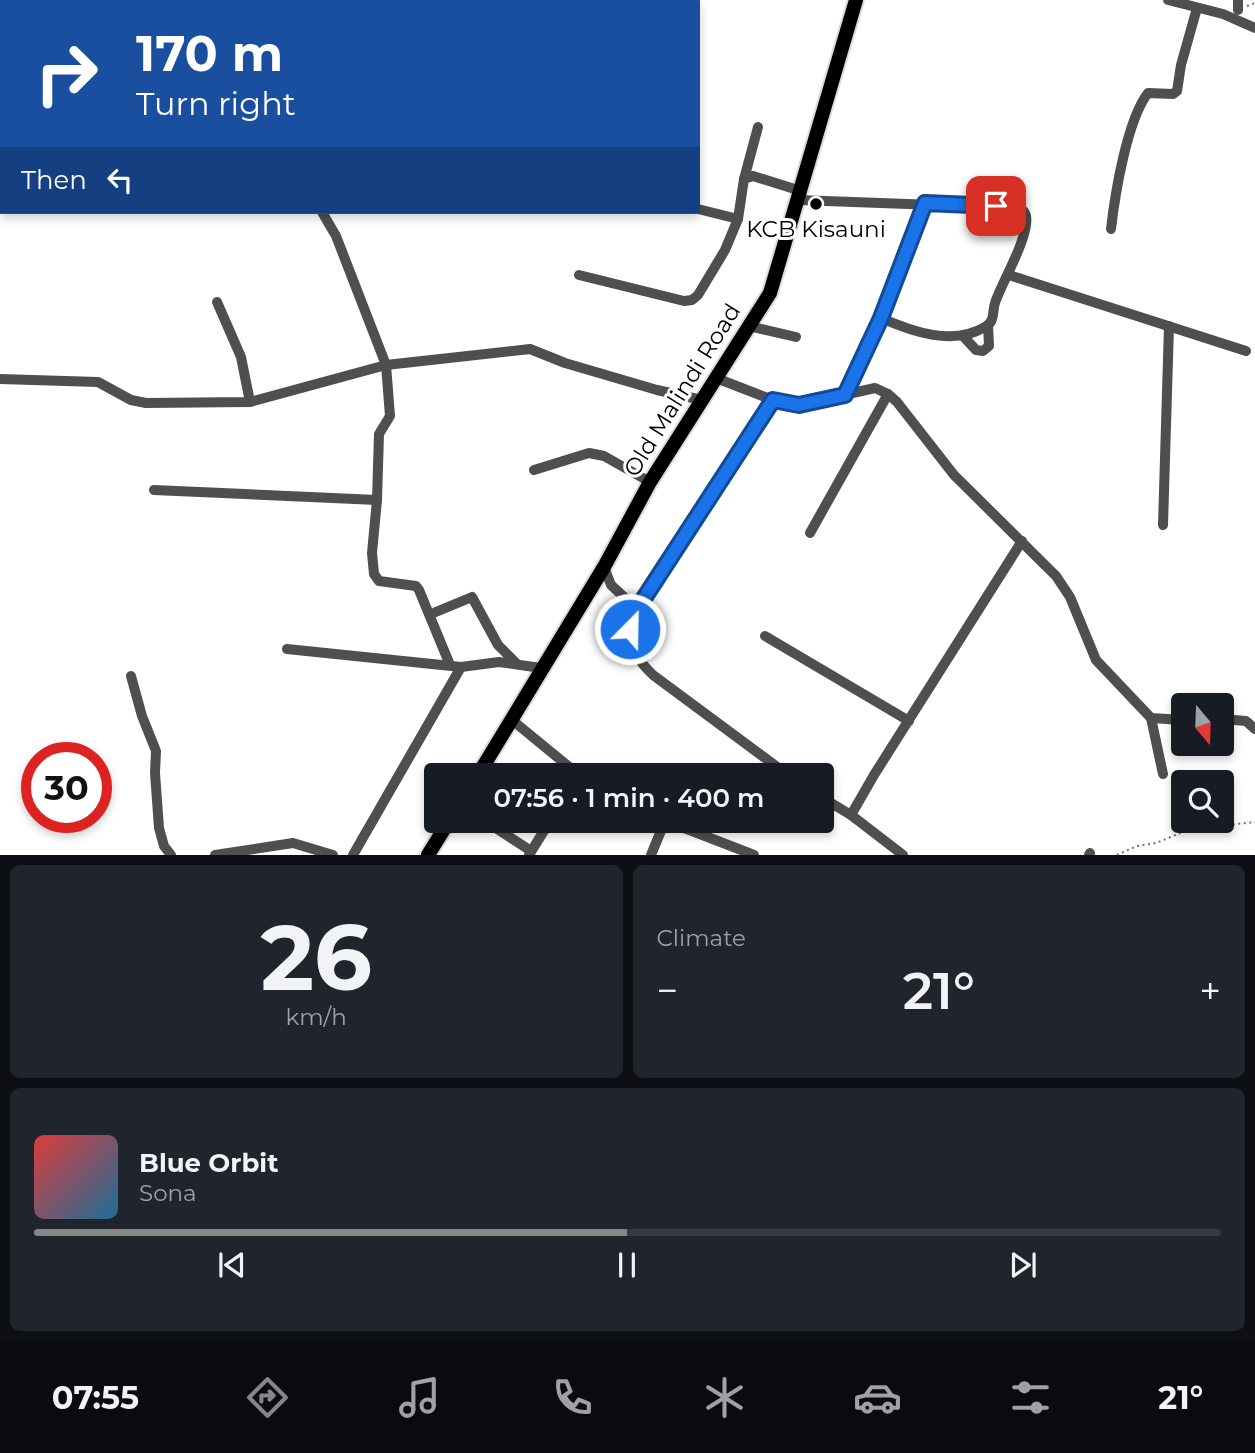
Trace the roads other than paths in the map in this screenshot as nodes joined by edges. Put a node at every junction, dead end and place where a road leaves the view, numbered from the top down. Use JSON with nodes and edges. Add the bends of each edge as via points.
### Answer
{"nodes":[{"id":1,"x":856,"y":0,"type":"edge"},
{"id":2,"x":1168,"y":0,"type":"edge"},
{"id":3,"x":1197,"y":8,"type":"junction"},
{"id":4,"x":1255,"y":28,"type":"edge"},
{"id":5,"x":758,"y":127,"type":"dead end"},
{"id":6,"x":744,"y":179,"type":"junction"},
{"id":7,"x":799,"y":196,"type":"junction"},
{"id":8,"x":925,"y":203,"type":"junction"},
{"id":9,"x":700,"y":210,"type":"edge"},
{"id":10,"x":323,"y":214,"type":"edge"},
{"id":11,"x":738,"y":219,"type":"junction"},
{"id":12,"x":1111,"y":229,"type":"dead end"},
{"id":13,"x":579,"y":275,"type":"dead end"},
{"id":14,"x":1009,"y":275,"type":"junction"},
{"id":15,"x":217,"y":302,"type":"dead end"},
{"id":16,"x":881,"y":318,"type":"junction"},
{"id":17,"x":988,"y":325,"type":"junction"},
{"id":18,"x":748,"y":326,"type":"junction"},
{"id":19,"x":1169,"y":327,"type":"junction"},
{"id":20,"x":796,"y":337,"type":"dead end"},
{"id":21,"x":964,"y":337,"type":"junction"},
{"id":22,"x":1245,"y":351,"type":"dead end"},
{"id":23,"x":386,"y":365,"type":"junction"},
{"id":24,"x":716,"y":378,"type":"junction"},
{"id":25,"x":0,"y":379,"type":"edge"},
{"id":26,"x":887,"y":394,"type":"junction"},
{"id":27,"x":845,"y":395,"type":"junction"},
{"id":28,"x":702,"y":400,"type":"junction"},
{"id":29,"x":773,"y":400,"type":"junction"},
{"id":30,"x":250,"y":402,"type":"junction"},
{"id":31,"x":534,"y":470,"type":"dead end"},
{"id":32,"x":650,"y":482,"type":"junction"},
{"id":33,"x":154,"y":491,"type":"dead end"},
{"id":34,"x":377,"y":500,"type":"junction"},
{"id":35,"x":1163,"y":525,"type":"dead end"},
{"id":36,"x":810,"y":533,"type":"dead end"},
{"id":37,"x":1022,"y":541,"type":"junction"},
{"id":38,"x":604,"y":567,"type":"junction"},
{"id":39,"x":637,"y":609,"type":"junction"},
{"id":40,"x":430,"y":614,"type":"junction"},
{"id":41,"x":765,"y":636,"type":"dead end"},
{"id":42,"x":287,"y":649,"type":"dead end"},
{"id":43,"x":516,"y":663,"type":"junction"},
{"id":44,"x":456,"y":666,"type":"junction"},
{"id":45,"x":541,"y":668,"type":"junction"},
{"id":46,"x":131,"y":676,"type":"dead end"},
{"id":47,"x":1151,"y":718,"type":"junction"},
{"id":48,"x":1171,"y":719,"type":"edge"},
{"id":49,"x":512,"y":720,"type":"junction"},
{"id":50,"x":1234,"y":720,"type":"edge"},
{"id":51,"x":909,"y":721,"type":"junction"},
{"id":52,"x":1255,"y":729,"type":"edge"},
{"id":53,"x":485,"y":763,"type":"edge"},
{"id":54,"x":563,"y":763,"type":"edge"},
{"id":55,"x":772,"y":763,"type":"edge"},
{"id":56,"x":1163,"y":774,"type":"dead end"},
{"id":57,"x":834,"y":805,"type":"edge"},
{"id":58,"x":851,"y":815,"type":"junction"},
{"id":59,"x":442,"y":833,"type":"edge"},
{"id":60,"x":502,"y":833,"type":"edge"},
{"id":61,"x":542,"y":833,"type":"edge"},
{"id":62,"x":660,"y":833,"type":"edge"},
{"id":63,"x":696,"y":833,"type":"edge"},
{"id":64,"x":530,"y":853,"type":"edge"},
{"id":65,"x":171,"y":855,"type":"edge"},
{"id":66,"x":215,"y":855,"type":"edge"},
{"id":67,"x":333,"y":855,"type":"edge"},
{"id":68,"x":353,"y":855,"type":"edge"},
{"id":69,"x":428,"y":855,"type":"edge"},
{"id":70,"x":651,"y":855,"type":"edge"},
{"id":71,"x":754,"y":855,"type":"edge"},
{"id":72,"x":903,"y":855,"type":"edge"}],
"edges":[{"from":1,"to":7,"type":"main road","name":"Old Malindi Road"},
{"from":2,"to":3,"type":"street"},
{"from":3,"to":4,"type":"street"},
{"from":3,"to":12,"type":"street","via":[[1177,91],[1148,93],[1141,104],[1129,138]]},
{"from":5,"to":6,"type":"street"},
{"from":6,"to":7,"type":"street","via":[[753,176]]},
{"from":6,"to":11,"type":"street"},
{"from":7,"to":8,"type":"street"},
{"from":7,"to":18,"type":"main road","name":"Old Malindi Road","via":[[774,284]]},
{"from":8,"to":14,"type":"street","via":[[1020,208],[1026,217],[1025,227]]},
{"from":8,"to":16,"type":"street"},
{"from":9,"to":11,"type":"street"},
{"from":10,"to":23,"type":"street"},
{"from":11,"to":13,"type":"street","via":[[725,250],[692,300]]},
{"from":14,"to":17,"type":"street"},
{"from":14,"to":19,"type":"street"},
{"from":15,"to":30,"type":"street","via":[[241,357]]},
{"from":16,"to":21,"type":"street","via":[[906,329]]},
{"from":16,"to":27,"type":"street"},
{"from":17,"to":21,"type":"street"},
{"from":17,"to":21,"type":"street","via":[[989,346],[983,351]]},
{"from":18,"to":20,"type":"street"},
{"from":18,"to":24,"type":"main road","name":"Old Malindi Road"},
{"from":19,"to":22,"type":"street"},
{"from":19,"to":35,"type":"street"},
{"from":23,"to":28,"type":"street","via":[[530,349]]},
{"from":23,"to":30,"type":"street"},
{"from":23,"to":34,"type":"street","via":[[390,416],[379,434]]},
{"from":24,"to":28,"type":"main road","name":"Old Malindi Road"},
{"from":24,"to":29,"type":"street"},
{"from":25,"to":30,"type":"street","via":[[97,382],[146,403]]},
{"from":26,"to":27,"type":"street","via":[[875,388]]},
{"from":26,"to":36,"type":"street"},
{"from":26,"to":37,"type":"street","via":[[954,475]]},
{"from":27,"to":29,"type":"street","via":[[799,405]]},
{"from":28,"to":32,"type":"main road","name":"Old Malindi Road"},
{"from":29,"to":39,"type":"street"},
{"from":31,"to":32,"type":"street","via":[[589,453],[604,456]]},
{"from":32,"to":38,"type":"main road","name":"Old Malindi Road"},
{"from":33,"to":34,"type":"street"},
{"from":34,"to":40,"type":"street","via":[[372,553],[376,579],[416,586]]},
{"from":37,"to":47,"type":"street","via":[[1070,597],[1096,660]]},
{"from":37,"to":51,"type":"street"},
{"from":38,"to":39,"type":"street","via":[[611,584]]},
{"from":38,"to":45,"type":"main road","name":"Old Malindi Road"},
{"from":39,"to":55,"type":"street","via":[[630,638],[644,667]]},
{"from":40,"to":43,"type":"street","via":[[472,597],[498,645]]},
{"from":40,"to":44,"type":"street"},
{"from":41,"to":51,"type":"street"},
{"from":42,"to":44,"type":"street"},
{"from":43,"to":44,"type":"street"},
{"from":43,"to":45,"type":"street"},
{"from":44,"to":68,"type":"street"},
{"from":45,"to":49,"type":"main road","name":"Old Malindi Road"},
{"from":46,"to":65,"type":"street","via":[[156,751],[159,828]]},
{"from":47,"to":48,"type":"street"},
{"from":47,"to":56,"type":"street"},
{"from":49,"to":53,"type":"main road","name":"Old Malindi Road"},
{"from":49,"to":54,"type":"street"},
{"from":50,"to":52,"type":"street"},
{"from":51,"to":58,"type":"street"},
{"from":57,"to":58,"type":"street"},
{"from":58,"to":72,"type":"street"},
{"from":59,"to":69,"type":"main road"},
{"from":60,"to":64,"type":"street"},
{"from":61,"to":64,"type":"street"},
{"from":62,"to":70,"type":"street"},
{"from":63,"to":71,"type":"street"},
{"from":66,"to":67,"type":"street","via":[[293,843]]}]}
